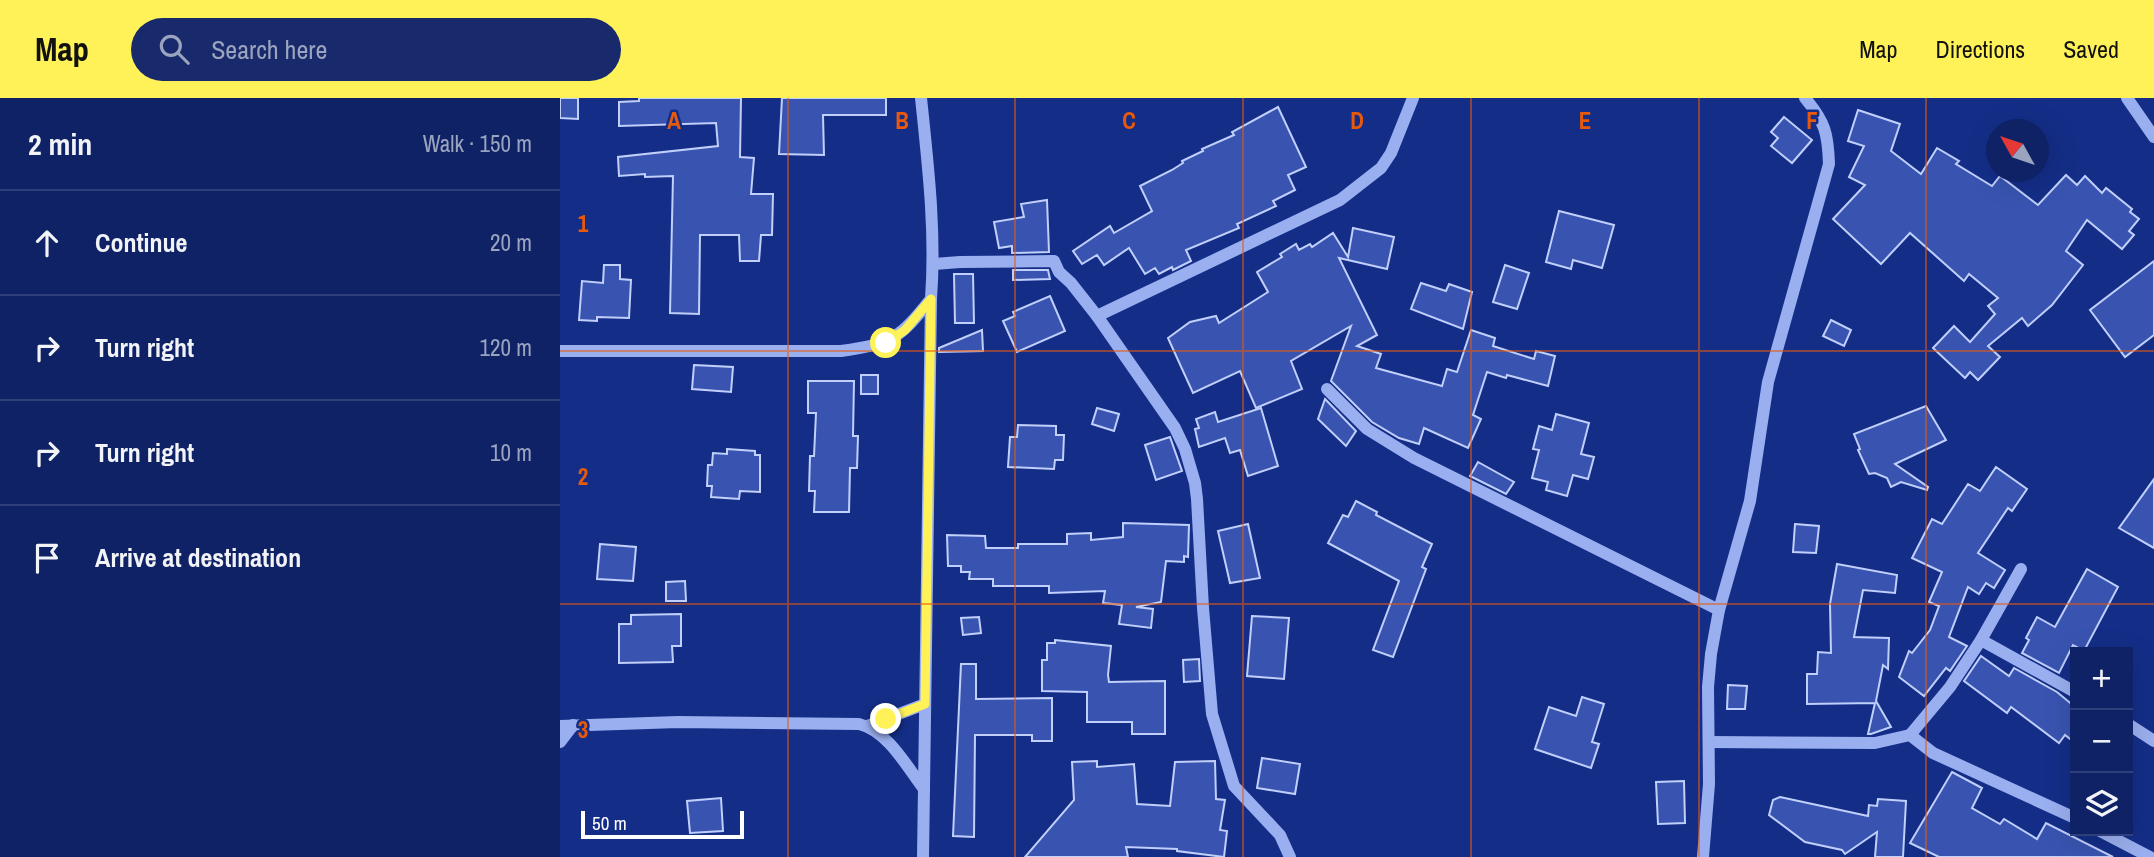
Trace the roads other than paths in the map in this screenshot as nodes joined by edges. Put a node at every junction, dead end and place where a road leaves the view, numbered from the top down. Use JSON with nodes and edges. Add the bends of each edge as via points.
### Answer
{"nodes":[{"id":1,"x":921,"y":98,"type":"edge"},
{"id":2,"x":1413,"y":98,"type":"edge"},
{"id":3,"x":1805,"y":98,"type":"edge"},
{"id":4,"x":2127,"y":98,"type":"edge"},
{"id":5,"x":2154,"y":137,"type":"edge"},
{"id":6,"x":934,"y":264,"type":"junction"},
{"id":7,"x":931,"y":299,"type":"junction"},
{"id":8,"x":1097,"y":316,"type":"junction"},
{"id":9,"x":560,"y":351,"type":"edge"},
{"id":10,"x":1327,"y":389,"type":"dead end"},
{"id":11,"x":2021,"y":569,"type":"dead end"},
{"id":12,"x":1719,"y":610,"type":"junction"},
{"id":13,"x":1981,"y":640,"type":"junction"},
{"id":14,"x":2070,"y":689,"type":"edge"},
{"id":15,"x":925,"y":704,"type":"junction"},
{"id":16,"x":566,"y":725,"type":"edge"},
{"id":17,"x":867,"y":726,"type":"junction"},
{"id":18,"x":2133,"y":727,"type":"edge"},
{"id":19,"x":1910,"y":735,"type":"junction"},
{"id":20,"x":2154,"y":741,"type":"edge"},
{"id":21,"x":560,"y":742,"type":"edge"},
{"id":22,"x":1709,"y":743,"type":"junction"},
{"id":23,"x":924,"y":789,"type":"junction"},
{"id":24,"x":2070,"y":816,"type":"edge"},
{"id":25,"x":2110,"y":836,"type":"edge"},
{"id":26,"x":923,"y":857,"type":"edge"},
{"id":27,"x":1290,"y":857,"type":"edge"},
{"id":28,"x":1703,"y":857,"type":"edge"},
{"id":29,"x":2150,"y":857,"type":"edge"}],
"edges":[{"from":1,"to":6,"type":"street"},
{"from":2,"to":8,"type":"street","via":[[1381,168],[1340,200]]},
{"from":3,"to":12,"type":"street","via":[[1825,127],[1829,164],[1768,382],[1750,501]]},
{"from":4,"to":5,"type":"street"},
{"from":6,"to":7,"type":"street"},
{"from":6,"to":8,"type":"street","via":[[1055,261]]},
{"from":7,"to":9,"type":"street","via":[[905,330],[886,343],[865,348]]},
{"from":7,"to":15,"type":"street"},
{"from":8,"to":27,"type":"street","via":[[1185,449],[1197,499],[1212,714],[1234,786],[1280,835]]},
{"from":10,"to":12,"type":"street","via":[[1367,429],[1414,458]]},
{"from":11,"to":13,"type":"street"},
{"from":12,"to":22,"type":"street","via":[[1708,687]]},
{"from":13,"to":14,"type":"street"},
{"from":13,"to":19,"type":"street","via":[[1950,688]]},
{"from":15,"to":17,"type":"street"},
{"from":15,"to":23,"type":"street"},
{"from":16,"to":17,"type":"street","via":[[838,722]]},
{"from":16,"to":21,"type":"street"},
{"from":17,"to":23,"type":"street","via":[[897,753]]},
{"from":18,"to":20,"type":"street"},
{"from":19,"to":22,"type":"street","via":[[1875,743]]},
{"from":19,"to":24,"type":"street","via":[[1933,752]]},
{"from":22,"to":28,"type":"street"},
{"from":23,"to":26,"type":"street"},
{"from":25,"to":29,"type":"street"}]}
